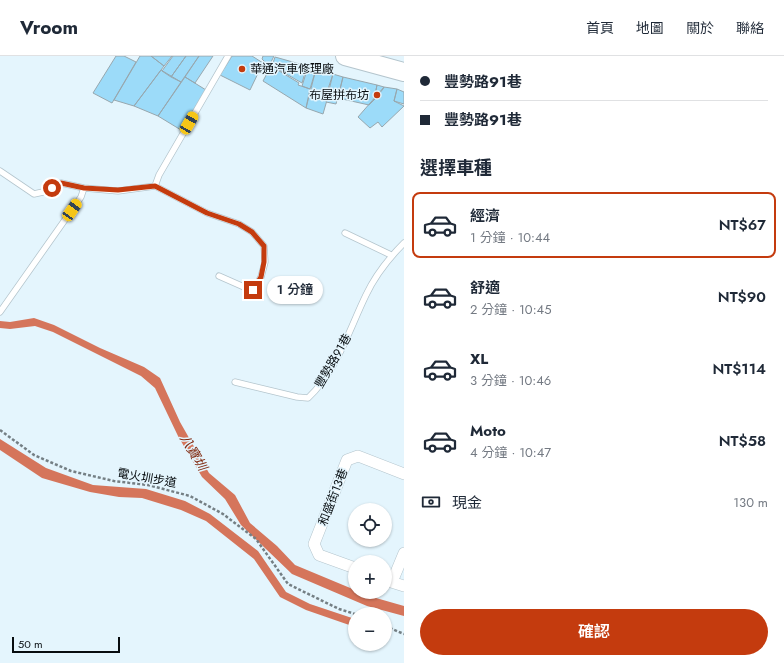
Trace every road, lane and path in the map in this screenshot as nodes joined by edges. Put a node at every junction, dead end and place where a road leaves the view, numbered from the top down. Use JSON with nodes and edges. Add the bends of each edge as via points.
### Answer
{"nodes":[{"id":1,"x":228,"y":56,"type":"edge"},
{"id":2,"x":345,"y":56,"type":"edge"},
{"id":3,"x":404,"y":72,"type":"edge"},
{"id":4,"x":0,"y":171,"type":"edge"},
{"id":5,"x":155,"y":186,"type":"junction"},
{"id":6,"x":84,"y":188,"type":"junction"},
{"id":7,"x":345,"y":233,"type":"dead end"},
{"id":8,"x":404,"y":243,"type":"edge"},
{"id":9,"x":391,"y":256,"type":"junction"},
{"id":10,"x":219,"y":276,"type":"dead end"},
{"id":11,"x":0,"y":312,"type":"edge"},
{"id":12,"x":235,"y":382,"type":"dead end"},
{"id":13,"x":0,"y":430,"type":"edge"},
{"id":14,"x":404,"y":474,"type":"edge"},
{"id":15,"x":404,"y":553,"type":"edge"},
{"id":16,"x":348,"y":565,"type":"edge"},
{"id":17,"x":392,"y":575,"type":"edge"},
{"id":18,"x":392,"y":582,"type":"edge"},
{"id":19,"x":404,"y":586,"type":"edge"},
{"id":20,"x":348,"y":612,"type":"edge"},
{"id":21,"x":392,"y":629,"type":"edge"},
{"id":22,"x":404,"y":634,"type":"edge"}],
"edges":[{"from":1,"to":5,"type":"lane"},
{"from":2,"to":3,"type":"main road"},
{"from":4,"to":6,"type":"lane","via":[[34,194],[61,183]]},
{"from":5,"to":6,"type":"lane","via":[[118,190]]},
{"from":5,"to":10,"type":"lane","via":[[207,213],[246,228],[264,246],[261,277],[253,290]]},
{"from":6,"to":11,"type":"lane","via":[[81,197]]},
{"from":7,"to":9,"type":"lane"},
{"from":8,"to":9,"type":"lane","name":"豐勢路91巷"},
{"from":9,"to":12,"type":"lane","name":"豐勢路91巷","via":[[367,294],[336,358],[317,390],[308,398]]},
{"from":13,"to":20,"type":"path","name":"電火圳步道","via":[[34,455],[71,471],[114,481],[148,484],[190,496],[223,514],[256,540],[288,584]]},
{"from":14,"to":16,"type":"street","name":"和盛街13巷","via":[[358,456],[347,460],[314,544],[319,555]]},
{"from":15,"to":17,"type":"street"},
{"from":18,"to":19,"type":"street"},
{"from":21,"to":22,"type":"path"}]}
